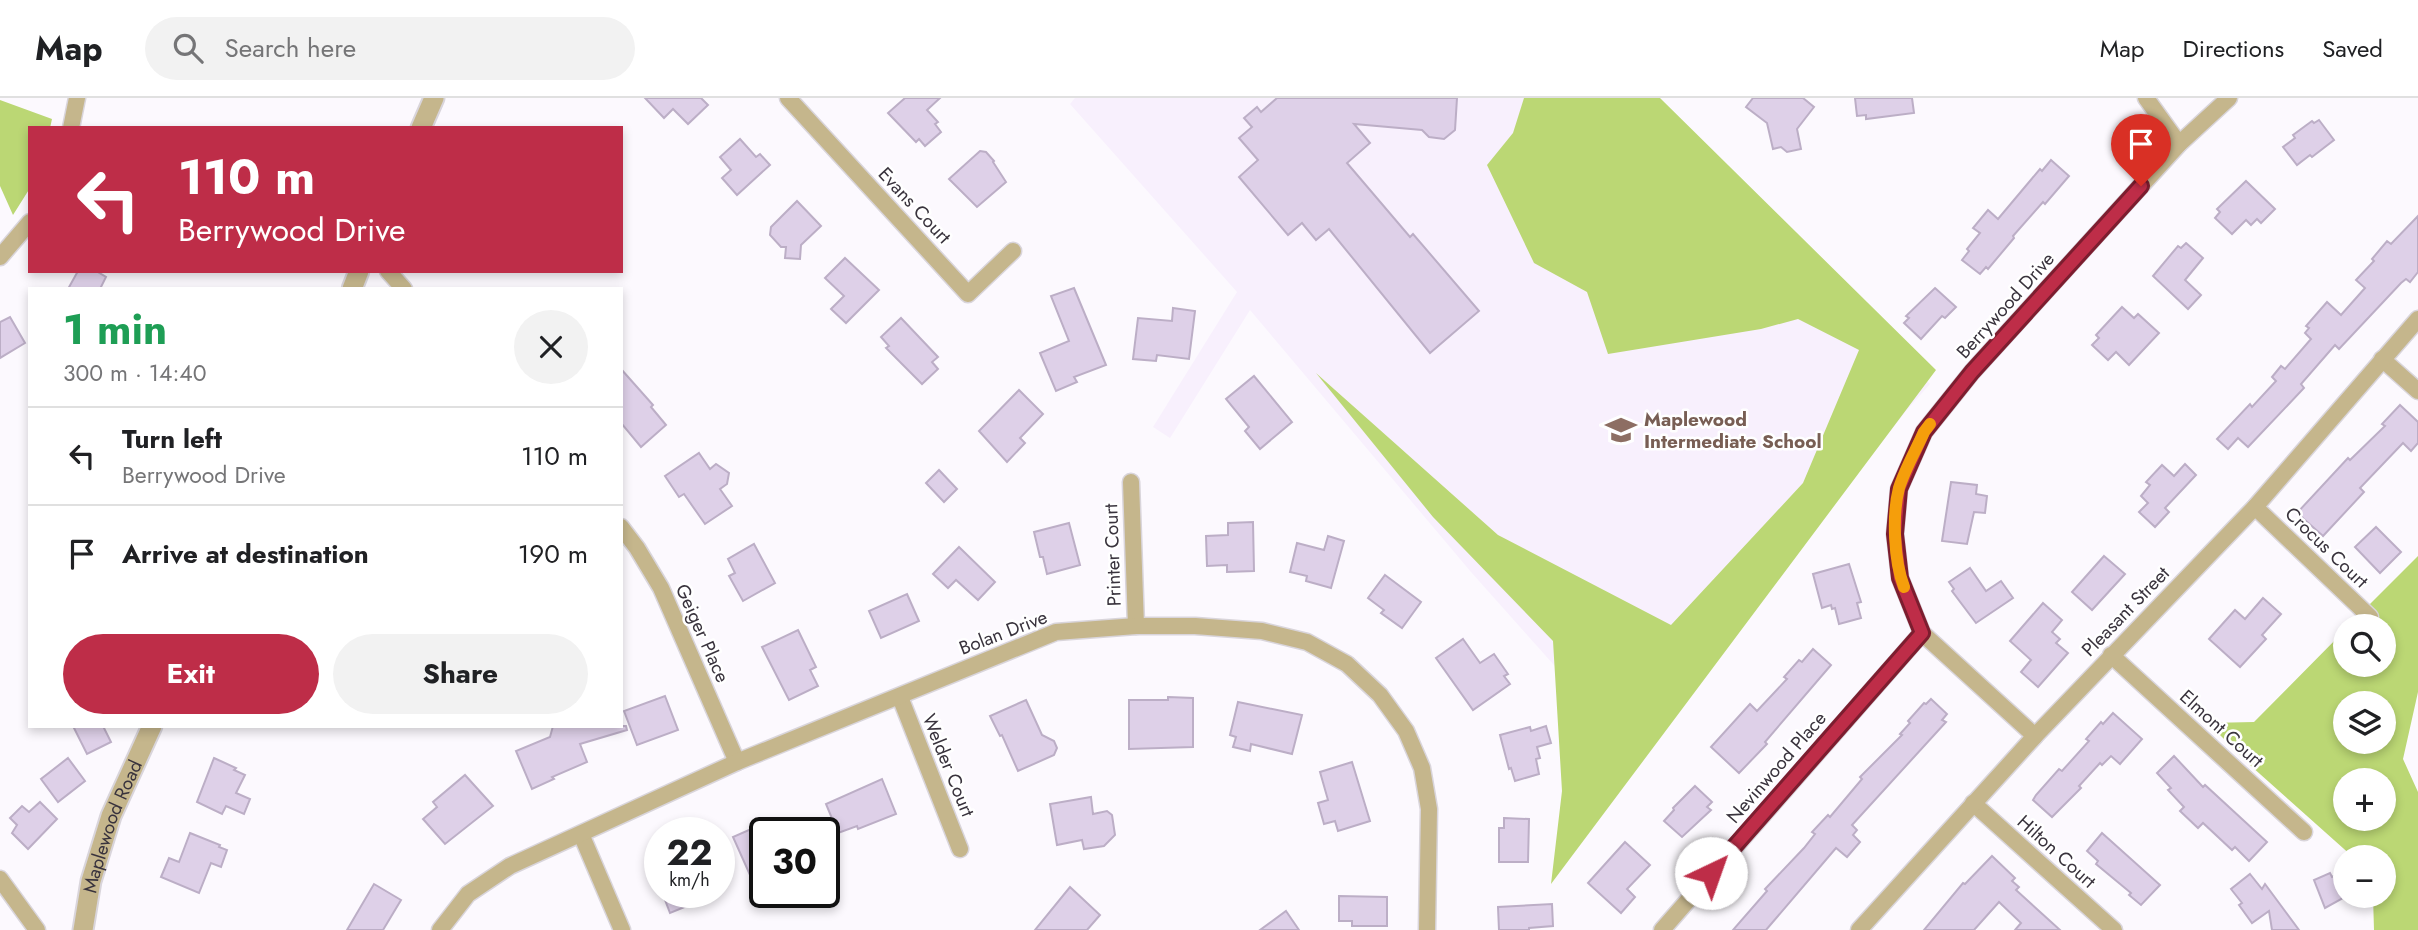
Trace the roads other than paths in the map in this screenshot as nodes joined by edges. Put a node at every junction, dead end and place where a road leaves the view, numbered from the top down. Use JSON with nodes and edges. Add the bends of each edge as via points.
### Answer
{"nodes":[{"id":1,"x":77,"y":98,"type":"edge"},
{"id":2,"x":434,"y":98,"type":"edge"},
{"id":3,"x":788,"y":98,"type":"edge"},
{"id":4,"x":2146,"y":98,"type":"edge"},
{"id":5,"x":2229,"y":98,"type":"edge"},
{"id":6,"x":71,"y":126,"type":"edge"},
{"id":7,"x":422,"y":126,"type":"edge"},
{"id":8,"x":2179,"y":144,"type":"junction"},
{"id":9,"x":28,"y":224,"type":"edge"},
{"id":10,"x":1013,"y":251,"type":"dead end"},
{"id":11,"x":0,"y":257,"type":"edge"},
{"id":12,"x":390,"y":273,"type":"edge"},
{"id":13,"x":402,"y":287,"type":"edge"},
{"id":14,"x":2418,"y":319,"type":"edge"},
{"id":15,"x":2382,"y":359,"type":"junction"},
{"id":16,"x":2418,"y":391,"type":"edge"},
{"id":17,"x":1131,"y":482,"type":"dead end"},
{"id":18,"x":2255,"y":507,"type":"junction"},
{"id":19,"x":623,"y":530,"type":"edge"},
{"id":20,"x":2367,"y":614,"type":"edge"},
{"id":21,"x":1136,"y":626,"type":"junction"},
{"id":22,"x":1922,"y":633,"type":"junction"},
{"id":23,"x":2111,"y":655,"type":"junction"},
{"id":24,"x":900,"y":697,"type":"junction"},
{"id":25,"x":151,"y":728,"type":"edge"},
{"id":26,"x":2035,"y":736,"type":"junction"},
{"id":27,"x":737,"y":762,"type":"junction"},
{"id":28,"x":1973,"y":803,"type":"junction"},
{"id":29,"x":2304,"y":832,"type":"dead end"},
{"id":30,"x":580,"y":834,"type":"junction"},
{"id":31,"x":960,"y":849,"type":"dead end"},
{"id":32,"x":0,"y":879,"type":"edge"},
{"id":33,"x":37,"y":930,"type":"edge"},
{"id":34,"x":83,"y":930,"type":"edge"},
{"id":35,"x":440,"y":930,"type":"edge"},
{"id":36,"x":622,"y":930,"type":"edge"},
{"id":37,"x":1427,"y":930,"type":"edge"},
{"id":38,"x":1662,"y":930,"type":"edge"},
{"id":39,"x":1859,"y":930,"type":"edge"},
{"id":40,"x":2114,"y":930,"type":"edge"}],
"edges":[{"from":1,"to":6,"type":"street"},
{"from":2,"to":7,"type":"street"},
{"from":3,"to":10,"type":"street","name":"Evans Court","via":[[968,294]]},
{"from":4,"to":8,"type":"street"},
{"from":5,"to":8,"type":"street","name":"Berrywood Drive"},
{"from":8,"to":22,"type":"street","name":"Berrywood Drive","via":[[1972,372],[1924,432],[1899,489],[1895,534],[1900,578]]},
{"from":9,"to":11,"type":"street"},
{"from":12,"to":13,"type":"street"},
{"from":14,"to":15,"type":"street","name":"Pleasant Street"},
{"from":15,"to":16,"type":"street"},
{"from":15,"to":18,"type":"street","name":"Pleasant Street"},
{"from":17,"to":21,"type":"street","name":"Printer Court"},
{"from":18,"to":20,"type":"street","name":"Crocus Court"},
{"from":18,"to":23,"type":"street","name":"Pleasant Street"},
{"from":19,"to":27,"type":"street","name":"Geiger Place","via":[[661,589]]},
{"from":21,"to":24,"type":"street","name":"Bolan Drive","via":[[1056,632]]},
{"from":21,"to":37,"type":"street","name":"Bolan Drive","via":[[1262,631],[1307,642],[1347,664],[1380,695],[1406,731],[1422,768],[1429,809]]},
{"from":22,"to":26,"type":"street","name":"Berrywood Drive"},
{"from":22,"to":38,"type":"street","name":"Nevinwood Place"},
{"from":23,"to":26,"type":"street","name":"Pleasant Street"},
{"from":23,"to":29,"type":"street","name":"Elmont Court"},
{"from":24,"to":27,"type":"street","name":"Bolan Drive"},
{"from":24,"to":31,"type":"street","name":"Welder Court"},
{"from":25,"to":34,"type":"street","name":"Maplewood Road","via":[[111,816],[91,881]]},
{"from":26,"to":28,"type":"street","name":"Pleasant Street"},
{"from":27,"to":30,"type":"street","name":"Bolan Drive"},
{"from":28,"to":39,"type":"street","name":"Pleasant Street"},
{"from":28,"to":40,"type":"street","name":"Hilton Court"},
{"from":30,"to":35,"type":"street","name":"Bolan Drive","via":[[510,866],[468,894]]},
{"from":30,"to":36,"type":"street"},
{"from":32,"to":33,"type":"street"}]}
